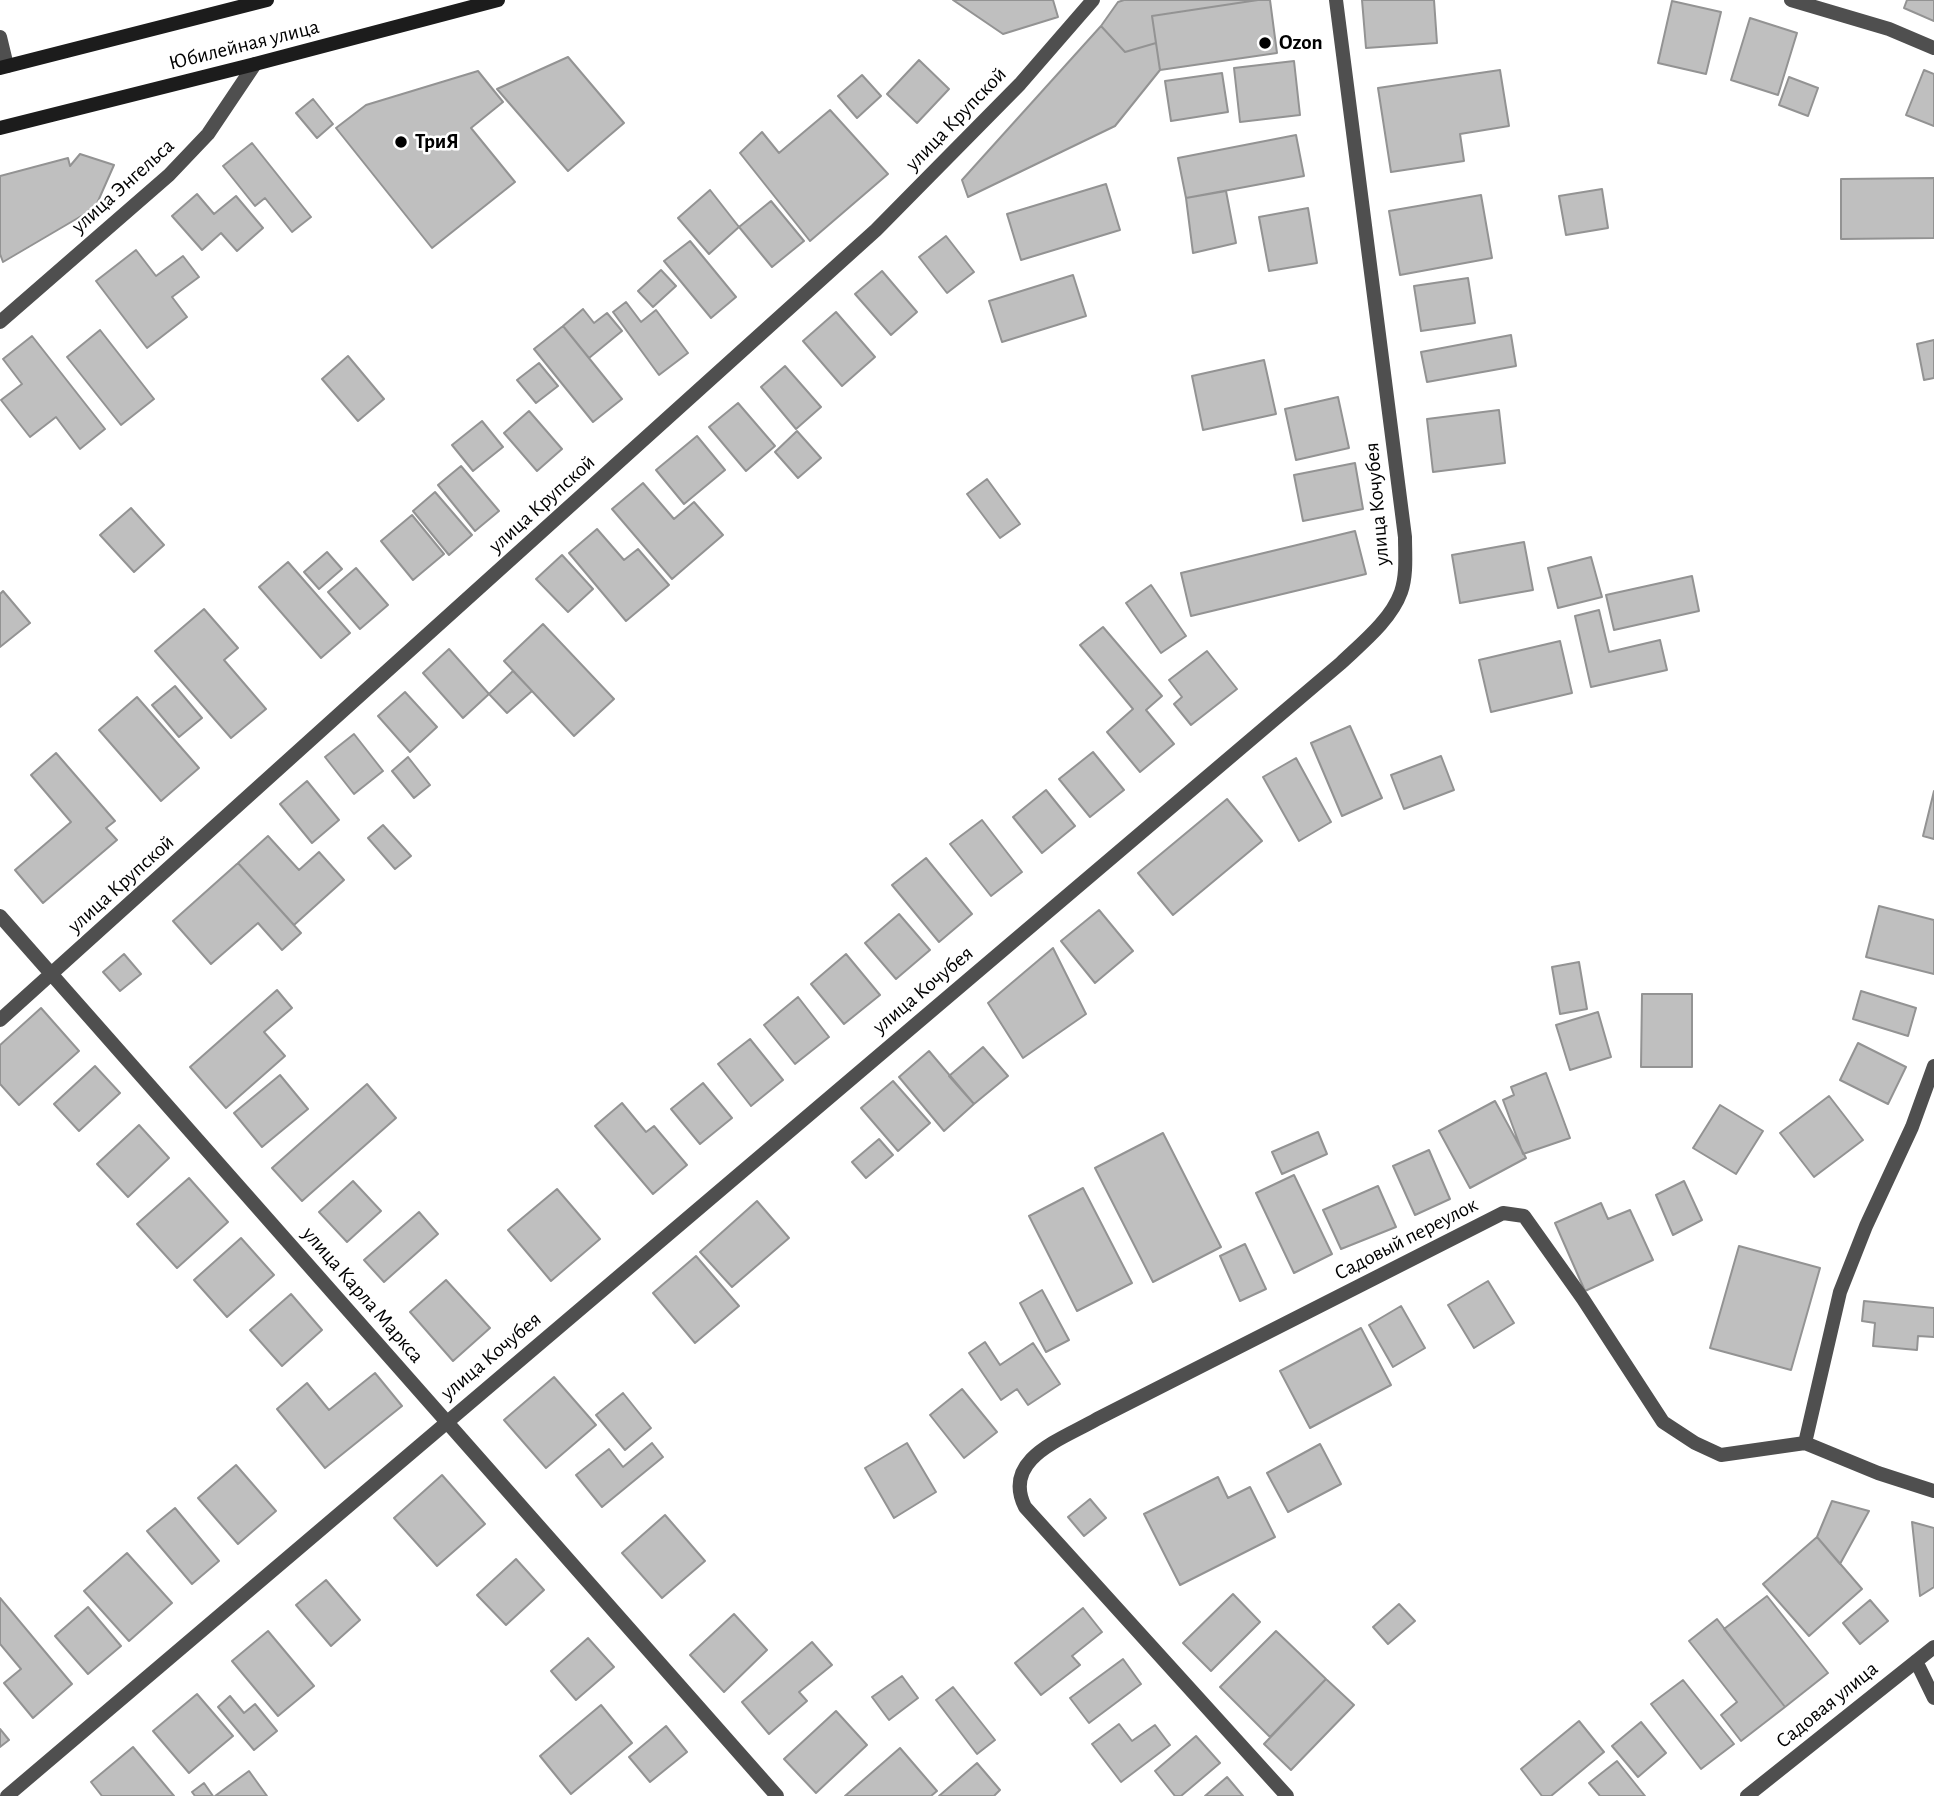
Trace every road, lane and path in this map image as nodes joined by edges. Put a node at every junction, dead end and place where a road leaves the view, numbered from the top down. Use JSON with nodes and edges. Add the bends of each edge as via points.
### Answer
{"nodes":[{"id":1,"x":267,"y":0,"type":"edge"},
{"id":2,"x":498,"y":0,"type":"edge"},
{"id":3,"x":1093,"y":0,"type":"edge"},
{"id":4,"x":1336,"y":0,"type":"edge"},
{"id":5,"x":1791,"y":0,"type":"edge"},
{"id":6,"x":0,"y":37,"type":"edge"},
{"id":7,"x":1934,"y":48,"type":"edge"},
{"id":8,"x":255,"y":64,"type":"junction"},
{"id":9,"x":4,"y":67,"type":"edge"},
{"id":10,"x":0,"y":128,"type":"edge"},
{"id":11,"x":0,"y":322,"type":"edge"},
{"id":12,"x":0,"y":916,"type":"edge"},
{"id":13,"x":52,"y":975,"type":"junction"},
{"id":14,"x":0,"y":1020,"type":"edge"},
{"id":15,"x":1934,"y":1066,"type":"edge"},
{"id":16,"x":446,"y":1421,"type":"junction"},
{"id":17,"x":1805,"y":1443,"type":"junction"},
{"id":18,"x":1934,"y":1491,"type":"edge"},
{"id":19,"x":1934,"y":1647,"type":"edge"},
{"id":20,"x":1916,"y":1661,"type":"junction"},
{"id":21,"x":1934,"y":1698,"type":"edge"},
{"id":22,"x":7,"y":1796,"type":"edge"},
{"id":23,"x":777,"y":1796,"type":"edge"},
{"id":24,"x":1287,"y":1796,"type":"edge"},
{"id":25,"x":1747,"y":1796,"type":"edge"}],
"edges":[{"from":1,"to":9,"type":"main road","name":"Юбилейная улица"},
{"from":2,"to":8,"type":"main road","name":"Юбилейная улица"},
{"from":3,"to":13,"type":"street","name":"улица Крупской","via":[[1020,84],[876,230]]},
{"from":4,"to":16,"type":"street","name":"улица Кочубея","via":[[1405,537],[1401,592],[1389,612],[1341,663]]},
{"from":5,"to":7,"type":"street","via":[[1889,29]]},
{"from":6,"to":9,"type":"street"},
{"from":8,"to":10,"type":"main road","name":"Юбилейная улица"},
{"from":8,"to":11,"type":"street","name":"улица Энгельса","via":[[208,134],[169,175]]},
{"from":12,"to":13,"type":"street","name":"улица Карла Маркса"},
{"from":13,"to":14,"type":"street","name":"улица Крупской"},
{"from":13,"to":16,"type":"street","name":"улица Карла Маркса"},
{"from":15,"to":17,"type":"street","via":[[1840,1293]]},
{"from":16,"to":22,"type":"street","name":"улица Кочубея"},
{"from":16,"to":23,"type":"street","name":"улица Карла Маркса"},
{"from":17,"to":18,"type":"street"},
{"from":17,"to":24,"type":"street","name":"Садовый переулок","via":[[1721,1455],[1663,1422],[1524,1216],[1503,1213],[1037,1453],[1018,1483],[1025,1507]]},
{"from":19,"to":20,"type":"street","name":"Садовая улица"},
{"from":20,"to":21,"type":"street"},
{"from":20,"to":25,"type":"street","name":"Садовая улица"}]}
